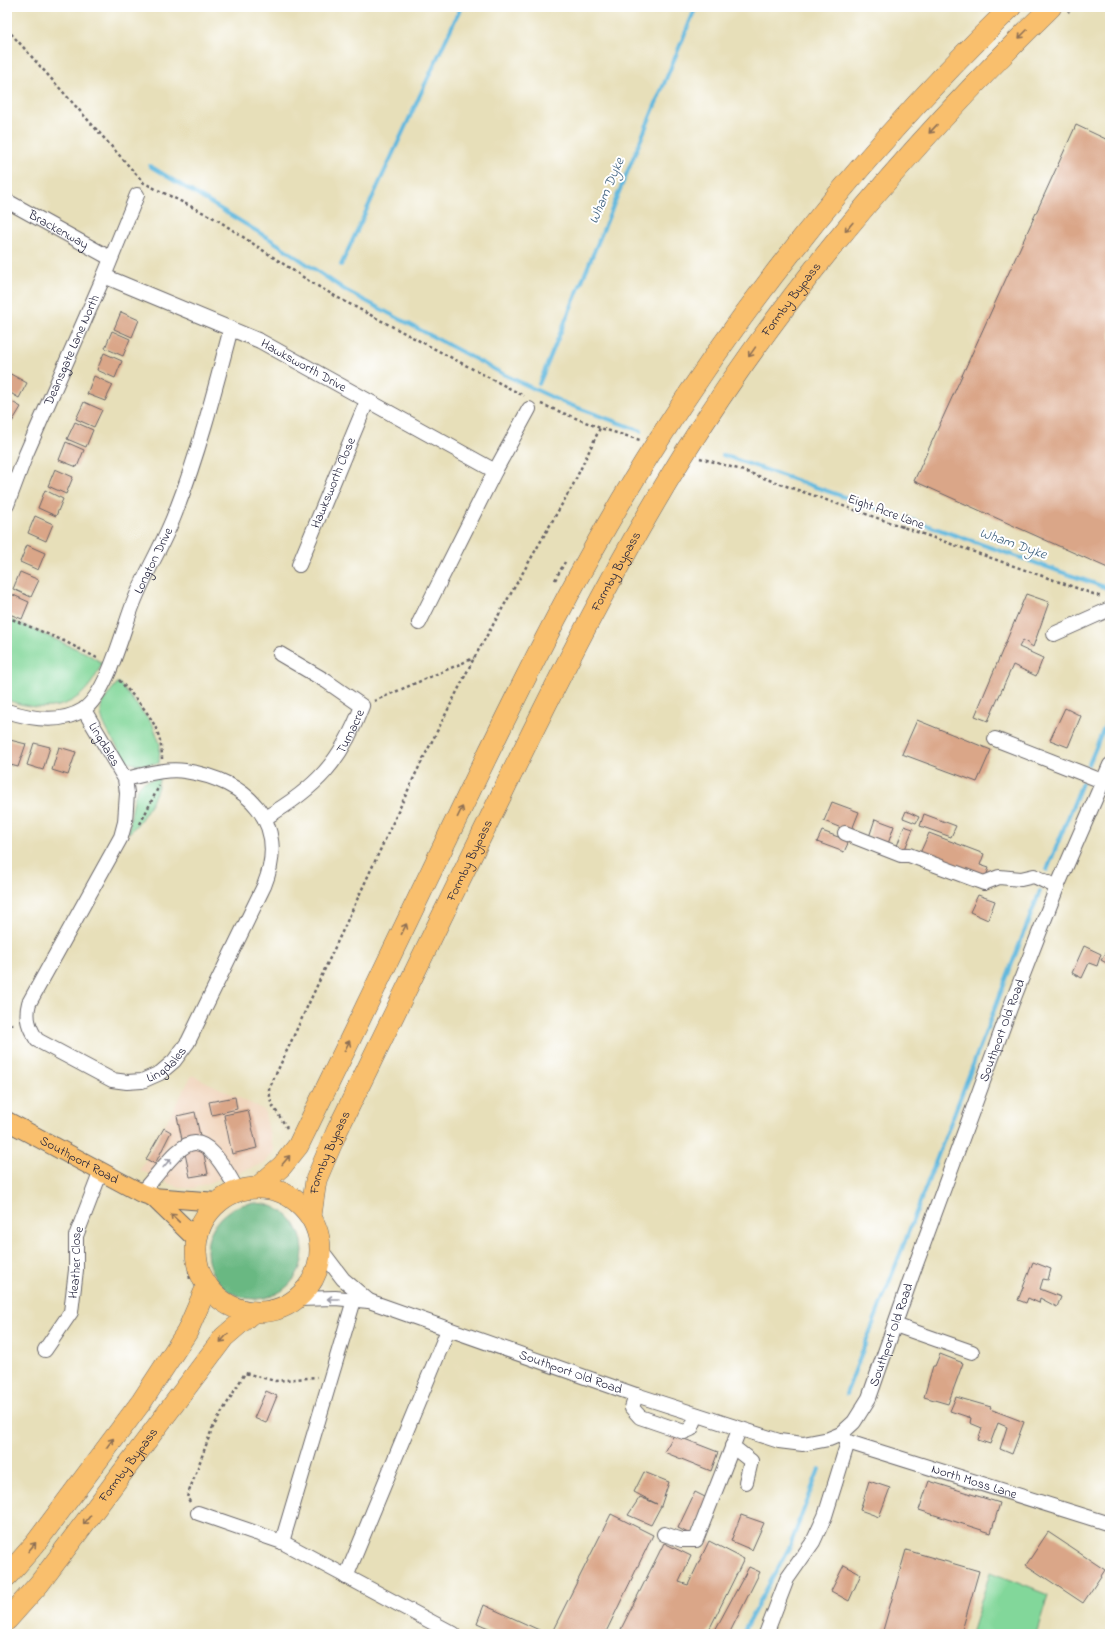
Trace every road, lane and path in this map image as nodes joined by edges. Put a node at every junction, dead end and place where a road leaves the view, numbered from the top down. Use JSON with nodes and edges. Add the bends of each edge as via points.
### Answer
{"nodes":[{"id":1,"x":1011,"y":7,"type":"edge"},
{"id":2,"x":1073,"y":7,"type":"edge"},
{"id":3,"x":1059,"y":10,"type":"edge"},
{"id":4,"x":7,"y":28,"type":"edge"},
{"id":5,"x":137,"y":194,"type":"dead end"},
{"id":6,"x":7,"y":201,"type":"edge"},
{"id":7,"x":110,"y":258,"type":"junction"},
{"id":8,"x":104,"y":276,"type":"junction"},
{"id":9,"x":231,"y":328,"type":"junction"},
{"id":10,"x":367,"y":401,"type":"junction"},
{"id":11,"x":531,"y":403,"type":"junction"},
{"id":12,"x":600,"y":428,"type":"junction"},
{"id":13,"x":655,"y":445,"type":"junction"},
{"id":14,"x":703,"y":452,"type":"dead end"},
{"id":15,"x":495,"y":472,"type":"junction"},
{"id":16,"x":7,"y":505,"type":"edge"},
{"id":17,"x":906,"y":512,"type":"dead end"},
{"id":18,"x":902,"y":528,"type":"junction"},
{"id":19,"x":299,"y":565,"type":"dead end"},
{"id":20,"x":1106,"y":603,"type":"edge"},
{"id":21,"x":7,"y":617,"type":"edge"},
{"id":22,"x":419,"y":623,"type":"dead end"},
{"id":23,"x":1054,"y":634,"type":"dead end"},
{"id":24,"x":280,"y":654,"type":"dead end"},
{"id":25,"x":474,"y":658,"type":"junction"},
{"id":26,"x":110,"y":669,"type":"junction"},
{"id":27,"x":362,"y":706,"type":"junction"},
{"id":28,"x":84,"y":710,"type":"junction"},
{"id":29,"x":7,"y":711,"type":"edge"},
{"id":30,"x":995,"y":739,"type":"dead end"},
{"id":31,"x":1110,"y":766,"type":"edge"},
{"id":32,"x":161,"y":771,"type":"junction"},
{"id":33,"x":125,"y":780,"type":"junction"},
{"id":34,"x":1102,"y":781,"type":"junction"},
{"id":35,"x":265,"y":818,"type":"junction"},
{"id":36,"x":137,"y":828,"type":"dead end"},
{"id":37,"x":845,"y":833,"type":"dead end"},
{"id":38,"x":1057,"y":887,"type":"junction"},
{"id":39,"x":7,"y":1121,"type":"edge"},
{"id":40,"x":298,"y":1146,"type":"junction"},
{"id":41,"x":101,"y":1171,"type":"junction"},
{"id":42,"x":258,"y":1187,"type":"junction"},
{"id":43,"x":237,"y":1190,"type":"junction"},
{"id":44,"x":147,"y":1195,"type":"junction"},
{"id":45,"x":217,"y":1202,"type":"junction"},
{"id":46,"x":311,"y":1216,"type":"junction"},
{"id":47,"x":190,"y":1233,"type":"junction"},
{"id":48,"x":321,"y":1250,"type":"junction"},
{"id":49,"x":199,"y":1286,"type":"junction"},
{"id":50,"x":297,"y":1299,"type":"junction"},
{"id":51,"x":354,"y":1300,"type":"junction"},
{"id":52,"x":369,"y":1301,"type":"junction"},
{"id":53,"x":253,"y":1312,"type":"junction"},
{"id":54,"x":895,"y":1325,"type":"junction"},
{"id":55,"x":448,"y":1330,"type":"junction"},
{"id":56,"x":45,"y":1350,"type":"dead end"},
{"id":57,"x":972,"y":1352,"type":"dead end"},
{"id":58,"x":332,"y":1376,"type":"junction"},
{"id":59,"x":636,"y":1395,"type":"junction"},
{"id":60,"x":697,"y":1415,"type":"junction"},
{"id":61,"x":739,"y":1430,"type":"junction"},
{"id":62,"x":845,"y":1438,"type":"junction"},
{"id":63,"x":732,"y":1446,"type":"junction"},
{"id":64,"x":746,"y":1482,"type":"dead end"},
{"id":65,"x":198,"y":1514,"type":"joint"},
{"id":66,"x":1110,"y":1524,"type":"edge"},
{"id":67,"x":664,"y":1534,"type":"dead end"},
{"id":68,"x":282,"y":1542,"type":"junction"},
{"id":69,"x":7,"y":1576,"type":"edge"},
{"id":70,"x":346,"y":1577,"type":"junction"},
{"id":71,"x":7,"y":1620,"type":"edge"},
{"id":72,"x":454,"y":1634,"type":"edge"},
{"id":73,"x":766,"y":1634,"type":"edge"}],
"edges":[{"from":1,"to":13,"type":"highway","via":[[891,133],[808,232],[728,336]]},
{"from":2,"to":3,"type":"path"},
{"from":3,"to":46,"type":"highway","name":"Formby Bypass","one_way":true,"via":[[997,60],[910,154],[829,251],[754,350],[684,454],[604,592],[337,1131],[316,1180]]},
{"from":4,"to":11,"type":"path","via":[[144,183],[216,219],[309,282]]},
{"from":5,"to":7,"type":"street","name":"Deansgate Lane North"},
{"from":6,"to":7,"type":"street","name":"Brackenway"},
{"from":7,"to":8,"type":"street","name":"Deansgate Lane North"},
{"from":8,"to":9,"type":"street","name":"Hawksworth Drive"},
{"from":8,"to":16,"type":"street","name":"Deansgate Lane North","via":[[26,454]]},
{"from":9,"to":10,"type":"street","name":"Hawksworth Drive","via":[[260,341]]},
{"from":9,"to":26,"type":"street","name":"Longton Drive","via":[[176,511],[132,606]]},
{"from":10,"to":15,"type":"street","name":"Hawksworth Drive"},
{"from":10,"to":19,"type":"street","name":"Hawksworth Close"},
{"from":11,"to":12,"type":"path"},
{"from":11,"to":15,"type":"street"},
{"from":12,"to":13,"type":"path"},
{"from":12,"to":25,"type":"path","via":[[573,485]]},
{"from":40,"to":13,"type":"highway","one_way":true,"via":[[508,712],[579,576]]},
{"from":14,"to":18,"type":"path","name":"Eight Acre Lane","via":[[699,458],[738,469]]},
{"from":15,"to":22,"type":"street"},
{"from":17,"to":18,"type":"path"},
{"from":18,"to":20,"type":"path","name":"Eight Acre Lane"},
{"from":20,"to":23,"type":"street"},
{"from":21,"to":26,"type":"path","via":[[85,651]]},
{"from":24,"to":27,"type":"street","name":"Turnacre"},
{"from":25,"to":27,"type":"path"},
{"from":25,"to":40,"type":"path","via":[[416,773],[269,1089],[271,1102]]},
{"from":26,"to":28,"type":"street","name":"Longton Drive","via":[[100,690]]},
{"from":26,"to":32,"type":"path","via":[[157,728],[162,744]]},
{"from":27,"to":35,"type":"street","name":"Turnacre","via":[[338,756],[323,776],[305,793]]},
{"from":28,"to":29,"type":"street","via":[[59,719],[28,718]]},
{"from":28,"to":33,"type":"street","name":"Lingdales"},
{"from":30,"to":34,"type":"street"},
{"from":31,"to":34,"type":"street","name":"Southport Old Road"},
{"from":32,"to":33,"type":"street","name":"Lingdales"},
{"from":32,"to":35,"type":"street","name":"Lingdales","via":[[184,770],[212,776],[235,786],[250,799]]},
{"from":32,"to":36,"type":"path","via":[[158,791]]},
{"from":33,"to":35,"type":"street","name":"Lingdales","via":[[125,822],[121,837],[27,1010],[29,1026],[37,1040],[112,1080],[142,1081],[160,1073],[174,1061],[188,1042],[268,876],[272,851]]},
{"from":34,"to":38,"type":"street","name":"Southport Old Road"},
{"from":37,"to":38,"type":"street","via":[[984,883],[999,877],[1021,879],[1034,876]]},
{"from":38,"to":54,"type":"street","name":"Southport Old Road","via":[[1010,1008]]},
{"from":39,"to":41,"type":"main road","name":"Southport Road"},
{"from":42,"to":40,"type":"highway","one_way":true,"via":[[282,1166]]},
{"from":41,"to":44,"type":"main road","name":"Southport Road"},
{"from":41,"to":56,"type":"street","name":"Heather Close","via":[[76,1236],[76,1270],[71,1312]]},
{"from":42,"to":43,"type":"highway"},
{"from":42,"to":46,"type":"highway","via":[[278,1190],[297,1200]]},
{"from":44,"to":43,"type":"street","one_way":true,"via":[[181,1148],[195,1143],[212,1151]]},
{"from":43,"to":45,"type":"highway"},
{"from":44,"to":45,"type":"main road","name":"Southport Road"},
{"from":47,"to":44,"type":"main road","name":"Southport Road","one_way":true},
{"from":45,"to":47,"type":"highway"},
{"from":46,"to":48,"type":"highway","via":[[318,1232]]},
{"from":47,"to":49,"type":"path"},
{"from":47,"to":49,"type":"highway","via":[[199,1272]]},
{"from":48,"to":50,"type":"highway","via":[[318,1268],[310,1286]]},
{"from":48,"to":52,"type":"street","via":[[343,1279]]},
{"from":49,"to":53,"type":"highway","via":[[235,1308]]},
{"from":69,"to":49,"type":"highway","one_way":true,"via":[[35,1544],[142,1401],[187,1332]]},
{"from":51,"to":50,"type":"street","one_way":true},
{"from":50,"to":53,"type":"highway","via":[[268,1312]]},
{"from":51,"to":52,"type":"street"},
{"from":51,"to":58,"type":"street"},
{"from":52,"to":55,"type":"street","name":"Southport Old Road"},
{"from":53,"to":71,"type":"highway","name":"Formby Bypass","one_way":true,"via":[[224,1336],[39,1584]]},
{"from":54,"to":57,"type":"street"},
{"from":54,"to":62,"type":"street","name":"Southport Old Road","via":[[870,1398]]},
{"from":55,"to":59,"type":"street","name":"Southport Old Road"},
{"from":55,"to":70,"type":"street"},
{"from":58,"to":65,"type":"path","via":[[275,1381],[245,1373],[212,1429],[187,1497]]},
{"from":58,"to":68,"type":"street"},
{"from":59,"to":60,"type":"street","name":"Southport Old Road"},
{"from":59,"to":60,"type":"street","via":[[632,1408],[640,1417],[684,1432],[691,1428]]},
{"from":60,"to":61,"type":"street","name":"Southport Old Road"},
{"from":61,"to":62,"type":"street","name":"Southport Old Road","via":[[778,1441],[803,1444]]},
{"from":61,"to":63,"type":"street"},
{"from":62,"to":66,"type":"street","name":"North Moss Lane"},
{"from":62,"to":73,"type":"street","via":[[825,1516],[813,1542],[786,1579]]},
{"from":63,"to":64,"type":"street","via":[[751,1461]]},
{"from":63,"to":67,"type":"street","via":[[696,1540],[682,1540]]},
{"from":65,"to":68,"type":"street"},
{"from":68,"to":70,"type":"street"},
{"from":70,"to":72,"type":"street"}]}
